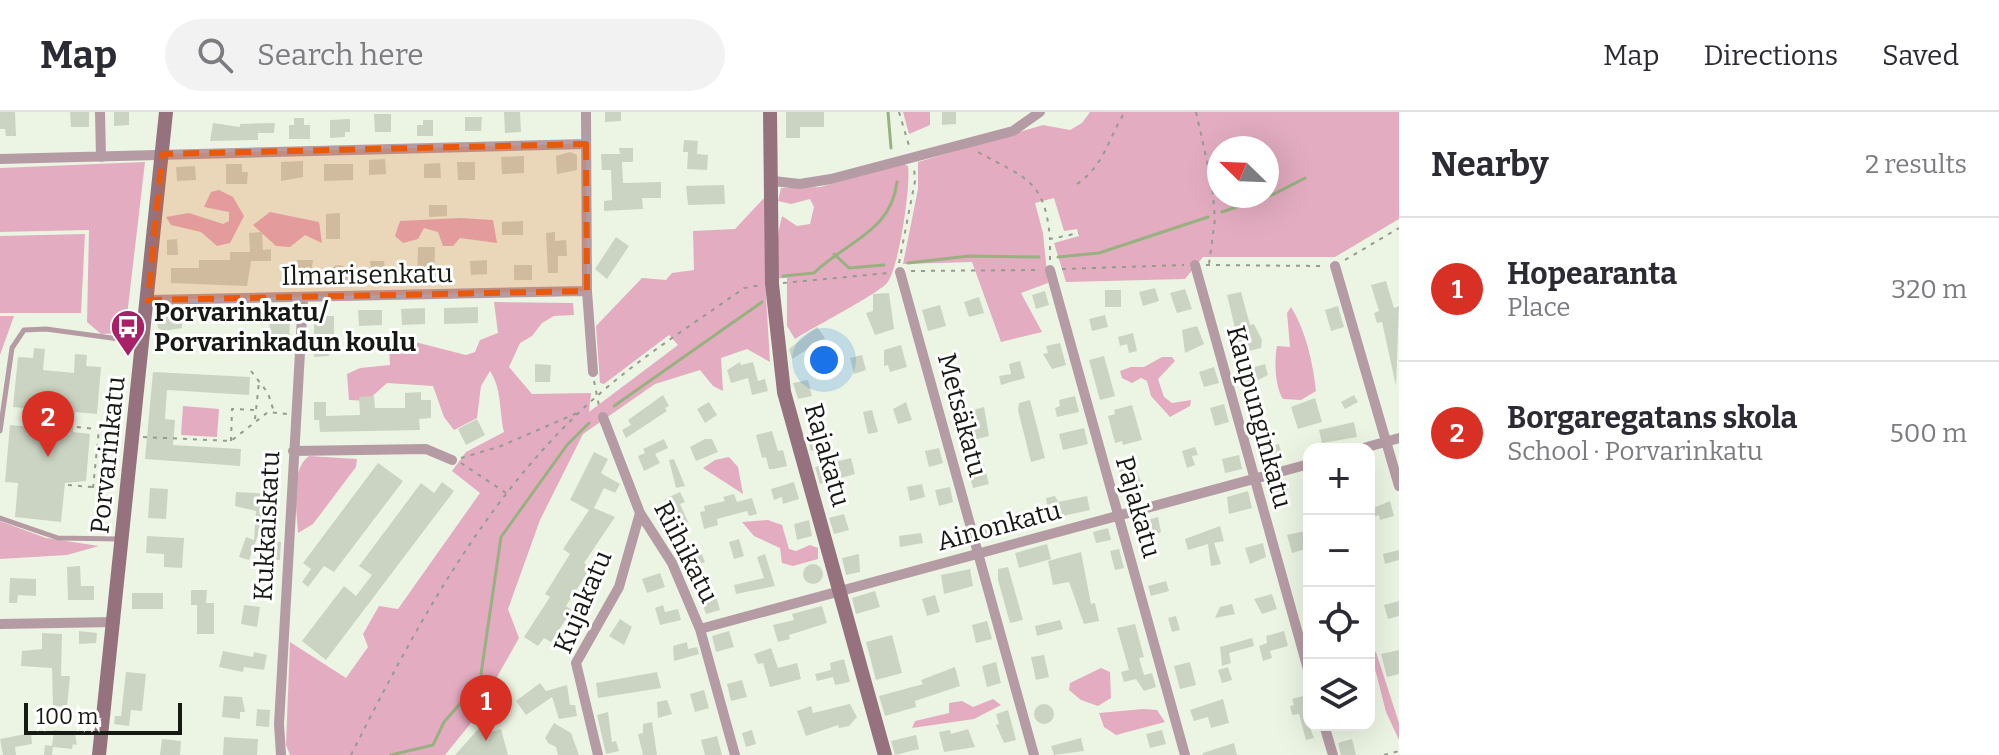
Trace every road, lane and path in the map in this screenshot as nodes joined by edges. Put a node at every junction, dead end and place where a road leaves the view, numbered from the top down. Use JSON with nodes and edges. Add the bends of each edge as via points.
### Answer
{"nodes":[{"id":1,"x":100,"y":112,"type":"edge"},
{"id":2,"x":166,"y":112,"type":"edge"},
{"id":3,"x":586,"y":112,"type":"edge"},
{"id":4,"x":770,"y":112,"type":"edge"},
{"id":5,"x":899,"y":112,"type":"edge"},
{"id":6,"x":1040,"y":112,"type":"edge"},
{"id":7,"x":1125,"y":112,"type":"edge"},
{"id":8,"x":1196,"y":112,"type":"edge"},
{"id":9,"x":968,"y":142,"type":"junction"},
{"id":10,"x":586,"y":144,"type":"junction"},
{"id":11,"x":162,"y":154,"type":"junction"},
{"id":12,"x":101,"y":157,"type":"junction"},
{"id":13,"x":913,"y":158,"type":"junction"},
{"id":14,"x":0,"y":159,"type":"edge"},
{"id":15,"x":773,"y":181,"type":"junction"},
{"id":16,"x":1077,"y":184,"type":"dead end"},
{"id":17,"x":1399,"y":228,"type":"edge"},
{"id":18,"x":1079,"y":233,"type":"dead end"},
{"id":19,"x":1050,"y":239,"type":"junction"},
{"id":20,"x":1195,"y":265,"type":"junction"},
{"id":21,"x":1209,"y":265,"type":"junction"},
{"id":22,"x":1335,"y":266,"type":"junction"},
{"id":23,"x":1050,"y":270,"type":"junction"},
{"id":24,"x":900,"y":272,"type":"junction"},
{"id":25,"x":772,"y":284,"type":"junction"},
{"id":26,"x":587,"y":291,"type":"junction"},
{"id":27,"x":303,"y":299,"type":"junction"},
{"id":28,"x":148,"y":300,"type":"junction"},
{"id":29,"x":143,"y":342,"type":"junction"},
{"id":30,"x":251,"y":371,"type":"dead end"},
{"id":31,"x":593,"y":372,"type":"joint"},
{"id":32,"x":259,"y":381,"type":"junction"},
{"id":33,"x":597,"y":396,"type":"junction"},
{"id":34,"x":256,"y":410,"type":"junction"},
{"id":35,"x":581,"y":411,"type":"junction"},
{"id":36,"x":275,"y":413,"type":"junction"},
{"id":37,"x":296,"y":415,"type":"junction"},
{"id":38,"x":603,"y":417,"type":"joint"},
{"id":39,"x":254,"y":422,"type":"junction"},
{"id":40,"x":77,"y":427,"type":"dead end"},
{"id":41,"x":99,"y":429,"type":"junction"},
{"id":42,"x":0,"y":431,"type":"edge"},
{"id":43,"x":134,"y":434,"type":"junction"},
{"id":44,"x":1399,"y":438,"type":"edge"},
{"id":45,"x":231,"y":441,"type":"junction"},
{"id":46,"x":1386,"y":442,"type":"junction"},
{"id":47,"x":1375,"y":445,"type":"edge"},
{"id":48,"x":293,"y":451,"type":"junction"},
{"id":49,"x":452,"y":460,"type":"junction"},
{"id":50,"x":1303,"y":466,"type":"edge"},
{"id":51,"x":1253,"y":480,"type":"junction"},
{"id":52,"x":68,"y":485,"type":"dead end"},
{"id":53,"x":1399,"y":486,"type":"edge"},
{"id":54,"x":93,"y":488,"type":"junction"},
{"id":55,"x":120,"y":489,"type":"dead end"},
{"id":56,"x":507,"y":493,"type":"junction"},
{"id":57,"x":640,"y":513,"type":"junction"},
{"id":58,"x":1118,"y":517,"type":"junction"},
{"id":59,"x":0,"y":518,"type":"edge"},
{"id":60,"x":123,"y":539,"type":"junction"},
{"id":61,"x":977,"y":554,"type":"junction"},
{"id":62,"x":841,"y":591,"type":"junction"},
{"id":63,"x":115,"y":622,"type":"junction"},
{"id":64,"x":0,"y":624,"type":"edge"},
{"id":65,"x":700,"y":629,"type":"junction"},
{"id":66,"x":1305,"y":659,"type":"edge"},
{"id":67,"x":1326,"y":731,"type":"edge"},
{"id":68,"x":1399,"y":751,"type":"edge"},
{"id":69,"x":99,"y":755,"type":"edge"},
{"id":70,"x":281,"y":755,"type":"edge"},
{"id":71,"x":351,"y":755,"type":"edge"},
{"id":72,"x":598,"y":755,"type":"edge"},
{"id":73,"x":735,"y":755,"type":"edge"},
{"id":74,"x":885,"y":755,"type":"edge"},
{"id":75,"x":1034,"y":755,"type":"edge"},
{"id":76,"x":1185,"y":755,"type":"edge"},
{"id":77,"x":1333,"y":755,"type":"edge"},
{"id":78,"x":1384,"y":755,"type":"edge"}],
"edges":[{"from":1,"to":12,"type":"street"},
{"from":2,"to":11,"type":"street","name":"Porvarinkatu"},
{"from":3,"to":10,"type":"street"},
{"from":4,"to":15,"type":"street","name":"Rajakatu"},
{"from":5,"to":13,"type":"path"},
{"from":6,"to":9,"type":"street","via":[[1013,131]]},
{"from":7,"to":16,"type":"path","via":[[1104,157]]},
{"from":8,"to":21,"type":"path","via":[[1215,219]]},
{"from":9,"to":13,"type":"street"},
{"from":9,"to":19,"type":"path","via":[[1028,178],[1048,219]]},
{"from":10,"to":11,"type":"street"},
{"from":10,"to":26,"type":"street"},
{"from":11,"to":12,"type":"street"},
{"from":11,"to":28,"type":"street","name":"Porvarinkatu"},
{"from":12,"to":14,"type":"street"},
{"from":13,"to":15,"type":"street","via":[[800,184]]},
{"from":13,"to":24,"type":"path","via":[[915,181]]},
{"from":15,"to":25,"type":"street","name":"Rajakatu"},
{"from":17,"to":22,"type":"path"},
{"from":18,"to":19,"type":"path"},
{"from":19,"to":23,"type":"path"},
{"from":20,"to":21,"type":"path"},
{"from":20,"to":23,"type":"path"},
{"from":20,"to":51,"type":"street","name":"Kaupunginkatu"},
{"from":21,"to":22,"type":"path"},
{"from":22,"to":46,"type":"street"},
{"from":23,"to":24,"type":"path"},
{"from":23,"to":58,"type":"street","name":"Pajakatu"},
{"from":24,"to":25,"type":"path"},
{"from":24,"to":61,"type":"street","name":"Metsäkatu"},
{"from":25,"to":33,"type":"path","via":[[744,288]]},
{"from":25,"to":62,"type":"street","name":"Rajakatu","via":[[784,392]]},
{"from":26,"to":27,"type":"street","name":"Ilmarisenkatu"},
{"from":26,"to":31,"type":"street"},
{"from":27,"to":28,"type":"street","name":"Ilmarisenkatu"},
{"from":27,"to":37,"type":"street","name":"Kukkaiskatu"},
{"from":28,"to":29,"type":"street","name":"Porvarinkatu"},
{"from":29,"to":42,"type":"lane","via":[[24,330],[12,348]]},
{"from":29,"to":43,"type":"street","name":"Porvarinkatu"},
{"from":30,"to":32,"type":"path"},
{"from":31,"to":33,"type":"path"},
{"from":32,"to":34,"type":"path"},
{"from":32,"to":36,"type":"path"},
{"from":33,"to":35,"type":"path"},
{"from":33,"to":38,"type":"path"},
{"from":34,"to":39,"type":"path"},
{"from":34,"to":45,"type":"path","via":[[232,409]]},
{"from":35,"to":49,"type":"path","via":[[501,446]]},
{"from":35,"to":56,"type":"path"},
{"from":36,"to":37,"type":"path"},
{"from":36,"to":39,"type":"path"},
{"from":37,"to":48,"type":"street","name":"Kukkaiskatu"},
{"from":38,"to":57,"type":"street","name":"Riihikatu"},
{"from":39,"to":45,"type":"path"},
{"from":40,"to":41,"type":"path"},
{"from":41,"to":43,"type":"path"},
{"from":41,"to":54,"type":"path"},
{"from":43,"to":45,"type":"path"},
{"from":43,"to":60,"type":"street","name":"Porvarinkatu"},
{"from":44,"to":46,"type":"street"},
{"from":46,"to":47,"type":"street"},
{"from":46,"to":53,"type":"street"},
{"from":48,"to":49,"type":"street","via":[[426,449]]},
{"from":48,"to":70,"type":"street","name":"Kukkaiskatu"},
{"from":49,"to":56,"type":"path"},
{"from":50,"to":51,"type":"street","name":"Ainonkatu"},
{"from":51,"to":58,"type":"street","name":"Ainonkatu"},
{"from":51,"to":66,"type":"street","name":"Kaupunginkatu"},
{"from":52,"to":54,"type":"path"},
{"from":54,"to":55,"type":"path"},
{"from":56,"to":71,"type":"path","via":[[410,639]]},
{"from":57,"to":65,"type":"street","name":"Riihikatu","via":[[672,563]]},
{"from":57,"to":72,"type":"street","name":"Kujakatu","via":[[619,587],[576,663]]},
{"from":58,"to":61,"type":"street","name":"Ainonkatu"},
{"from":58,"to":76,"type":"street","name":"Pajakatu"},
{"from":59,"to":60,"type":"lane","via":[[58,538]]},
{"from":60,"to":63,"type":"street","name":"Porvarinkatu"},
{"from":61,"to":62,"type":"street","name":"Ainonkatu"},
{"from":61,"to":75,"type":"street","name":"Metsäkatu"},
{"from":62,"to":65,"type":"street","name":"Ainonkatu"},
{"from":62,"to":74,"type":"street","name":"Rajakatu"},
{"from":63,"to":64,"type":"street"},
{"from":63,"to":69,"type":"street","name":"Porvarinkatu"},
{"from":65,"to":73,"type":"street","name":"Riihikatu"},
{"from":67,"to":77,"type":"street"},
{"from":68,"to":78,"type":"path"}]}
